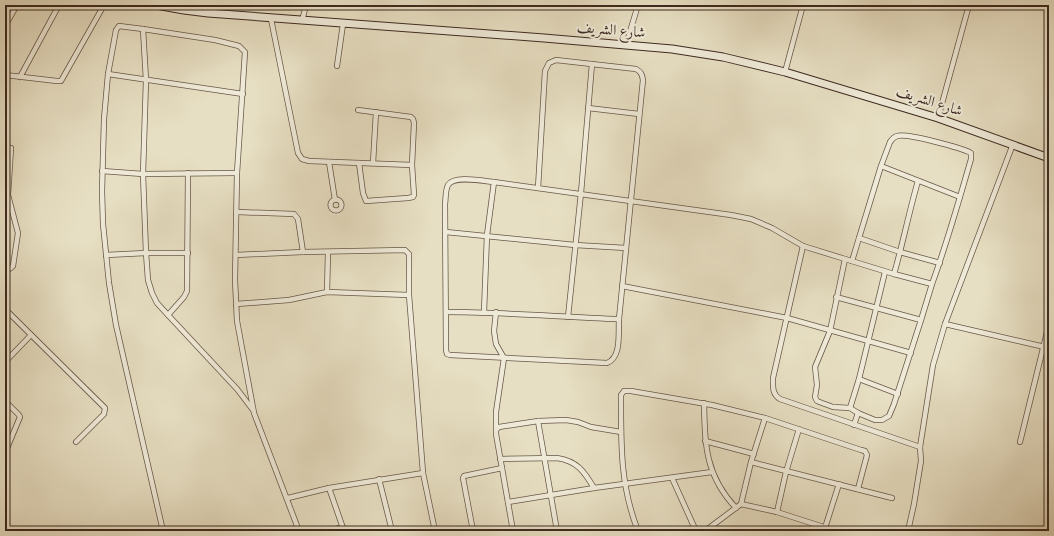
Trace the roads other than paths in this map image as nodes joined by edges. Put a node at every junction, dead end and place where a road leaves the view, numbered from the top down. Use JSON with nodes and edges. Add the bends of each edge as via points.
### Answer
{"nodes":[{"id":1,"x":17,"y":5,"type":"edge"},
{"id":2,"x":59,"y":5,"type":"edge"},
{"id":3,"x":104,"y":5,"type":"edge"},
{"id":4,"x":156,"y":5,"type":"edge"},
{"id":5,"x":306,"y":5,"type":"edge"},
{"id":6,"x":638,"y":5,"type":"edge"},
{"id":7,"x":803,"y":5,"type":"edge"},
{"id":8,"x":969,"y":5,"type":"edge"},
{"id":9,"x":271,"y":19,"type":"junction"},
{"id":10,"x":302,"y":21,"type":"junction"},
{"id":11,"x":343,"y":24,"type":"junction"},
{"id":12,"x":5,"y":26,"type":"edge"},
{"id":13,"x":143,"y":28,"type":"junction"},
{"id":14,"x":626,"y":45,"type":"junction"},
{"id":15,"x":592,"y":64,"type":"junction"},
{"id":16,"x":337,"y":66,"type":"dead end"},
{"id":17,"x":785,"y":72,"type":"junction"},
{"id":18,"x":108,"y":74,"type":"junction"},
{"id":19,"x":5,"y":75,"type":"edge"},
{"id":20,"x":20,"y":77,"type":"junction"},
{"id":21,"x":146,"y":80,"type":"junction"},
{"id":22,"x":243,"y":94,"type":"junction"},
{"id":23,"x":588,"y":108,"type":"junction"},
{"id":24,"x":358,"y":110,"type":"dead end"},
{"id":25,"x":376,"y":112,"type":"junction"},
{"id":26,"x":639,"y":114,"type":"junction"},
{"id":27,"x":938,"y":118,"type":"junction"},
{"id":28,"x":1013,"y":144,"type":"junction"},
{"id":29,"x":5,"y":148,"type":"edge"},
{"id":30,"x":1049,"y":158,"type":"edge"},
{"id":31,"x":329,"y":162,"type":"junction"},
{"id":32,"x":359,"y":163,"type":"junction"},
{"id":33,"x":373,"y":163,"type":"junction"},
{"id":34,"x":412,"y":166,"type":"junction"},
{"id":35,"x":881,"y":166,"type":"junction"},
{"id":36,"x":102,"y":171,"type":"junction"},
{"id":37,"x":188,"y":173,"type":"junction"},
{"id":38,"x":237,"y":173,"type":"junction"},
{"id":39,"x":143,"y":174,"type":"junction"},
{"id":40,"x":494,"y":182,"type":"junction"},
{"id":41,"x":918,"y":182,"type":"junction"},
{"id":42,"x":538,"y":188,"type":"junction"},
{"id":43,"x":581,"y":193,"type":"junction"},
{"id":44,"x":960,"y":197,"type":"junction"},
{"id":45,"x":336,"y":200,"type":"dead end"},
{"id":46,"x":631,"y":201,"type":"junction"},
{"id":47,"x":237,"y":212,"type":"junction"},
{"id":48,"x":446,"y":232,"type":"junction"},
{"id":49,"x":487,"y":236,"type":"junction"},
{"id":50,"x":859,"y":238,"type":"junction"},
{"id":51,"x":575,"y":245,"type":"junction"},
{"id":52,"x":803,"y":246,"type":"junction"},
{"id":53,"x":626,"y":248,"type":"junction"},
{"id":54,"x":303,"y":252,"type":"junction"},
{"id":55,"x":328,"y":252,"type":"junction"},
{"id":56,"x":900,"y":252,"type":"junction"},
{"id":57,"x":146,"y":253,"type":"junction"},
{"id":58,"x":188,"y":253,"type":"junction"},
{"id":59,"x":106,"y":255,"type":"junction"},
{"id":60,"x":236,"y":255,"type":"junction"},
{"id":61,"x":845,"y":259,"type":"junction"},
{"id":62,"x":852,"y":261,"type":"junction"},
{"id":63,"x":940,"y":263,"type":"junction"},
{"id":64,"x":5,"y":271,"type":"edge"},
{"id":65,"x":885,"y":272,"type":"junction"},
{"id":66,"x":894,"y":274,"type":"junction"},
{"id":67,"x":932,"y":284,"type":"junction"},
{"id":68,"x":622,"y":286,"type":"junction"},
{"id":69,"x":327,"y":292,"type":"junction"},
{"id":70,"x":409,"y":295,"type":"junction"},
{"id":71,"x":836,"y":297,"type":"junction"},
{"id":72,"x":236,"y":304,"type":"junction"},
{"id":73,"x":5,"y":309,"type":"edge"},
{"id":74,"x":877,"y":309,"type":"junction"},
{"id":75,"x":446,"y":312,"type":"junction"},
{"id":76,"x":484,"y":312,"type":"junction"},
{"id":77,"x":496,"y":312,"type":"junction"},
{"id":78,"x":168,"y":315,"type":"junction"},
{"id":79,"x":568,"y":317,"type":"junction"},
{"id":80,"x":787,"y":318,"type":"junction"},
{"id":81,"x":619,"y":319,"type":"junction"},
{"id":82,"x":921,"y":320,"type":"junction"},
{"id":83,"x":945,"y":324,"type":"junction"},
{"id":84,"x":1049,"y":324,"type":"edge"},
{"id":85,"x":830,"y":330,"type":"junction"},
{"id":86,"x":31,"y":335,"type":"junction"},
{"id":87,"x":868,"y":340,"type":"junction"},
{"id":88,"x":1044,"y":346,"type":"junction"},
{"id":89,"x":1049,"y":348,"type":"edge"},
{"id":90,"x":911,"y":353,"type":"junction"},
{"id":91,"x":504,"y":358,"type":"junction"},
{"id":92,"x":5,"y":362,"type":"edge"},
{"id":93,"x":859,"y":379,"type":"junction"},
{"id":94,"x":898,"y":394,"type":"junction"},
{"id":95,"x":5,"y":401,"type":"edge"},
{"id":96,"x":704,"y":403,"type":"junction"},
{"id":97,"x":850,"y":408,"type":"junction"},
{"id":98,"x":254,"y":412,"type":"junction"},
{"id":99,"x":858,"y":413,"type":"junction"},
{"id":100,"x":765,"y":418,"type":"junction"},
{"id":101,"x":538,"y":421,"type":"junction"},
{"id":102,"x":854,"y":424,"type":"junction"},
{"id":103,"x":798,"y":429,"type":"junction"},
{"id":104,"x":496,"y":430,"type":"junction"},
{"id":105,"x":621,"y":432,"type":"junction"},
{"id":106,"x":705,"y":441,"type":"junction"},
{"id":107,"x":76,"y":442,"type":"dead end"},
{"id":108,"x":1020,"y":442,"type":"dead end"},
{"id":109,"x":920,"y":447,"type":"junction"},
{"id":110,"x":5,"y":454,"type":"edge"},
{"id":111,"x":754,"y":454,"type":"junction"},
{"id":112,"x":544,"y":458,"type":"junction"},
{"id":113,"x":500,"y":459,"type":"junction"},
{"id":114,"x":751,"y":462,"type":"junction"},
{"id":115,"x":502,"y":468,"type":"junction"},
{"id":116,"x":712,"y":472,"type":"junction"},
{"id":117,"x":786,"y":472,"type":"junction"},
{"id":118,"x":423,"y":473,"type":"junction"},
{"id":119,"x":672,"y":478,"type":"junction"},
{"id":120,"x":379,"y":479,"type":"junction"},
{"id":121,"x":839,"y":484,"type":"junction"},
{"id":122,"x":625,"y":485,"type":"junction"},
{"id":123,"x":329,"y":488,"type":"junction"},
{"id":124,"x":594,"y":488,"type":"junction"},
{"id":125,"x":858,"y":489,"type":"junction"},
{"id":126,"x":550,"y":495,"type":"junction"},
{"id":127,"x":288,"y":498,"type":"junction"},
{"id":128,"x":892,"y":498,"type":"dead end"},
{"id":129,"x":508,"y":502,"type":"junction"},
{"id":130,"x":741,"y":504,"type":"junction"},
{"id":131,"x":736,"y":508,"type":"junction"},
{"id":132,"x":777,"y":512,"type":"junction"},
{"id":133,"x":343,"y":529,"type":"edge"},
{"id":134,"x":825,"y":529,"type":"edge"},
{"id":135,"x":163,"y":531,"type":"edge"},
{"id":136,"x":299,"y":531,"type":"edge"},
{"id":137,"x":329,"y":531,"type":"edge"},
{"id":138,"x":392,"y":531,"type":"edge"},
{"id":139,"x":434,"y":531,"type":"edge"},
{"id":140,"x":473,"y":531,"type":"edge"},
{"id":141,"x":513,"y":531,"type":"edge"},
{"id":142,"x":557,"y":531,"type":"edge"},
{"id":143,"x":638,"y":531,"type":"edge"},
{"id":144,"x":696,"y":531,"type":"edge"},
{"id":145,"x":705,"y":531,"type":"edge"},
{"id":146,"x":836,"y":531,"type":"edge"},
{"id":147,"x":908,"y":531,"type":"edge"}],
"edges":[{"from":1,"to":12,"type":"street"},
{"from":2,"to":20,"type":"street"},
{"from":3,"to":20,"type":"street","via":[[61,81]]},
{"from":4,"to":9,"type":"main road","name":"شارع الشريف","via":[[202,13]]},
{"from":5,"to":10,"type":"street"},
{"from":6,"to":14,"type":"street"},
{"from":7,"to":17,"type":"street"},
{"from":8,"to":27,"type":"street"},
{"from":9,"to":10,"type":"main road","name":"شارع الشريف"},
{"from":9,"to":31,"type":"street","via":[[298,154],[309,161]]},
{"from":10,"to":11,"type":"main road","name":"شارع الشريف"},
{"from":11,"to":14,"type":"main road","name":"شارع الشريف"},
{"from":11,"to":16,"type":"street"},
{"from":13,"to":18,"type":"street","via":[[117,28]]},
{"from":13,"to":21,"type":"street"},
{"from":13,"to":22,"type":"street","via":[[239,46],[245,52]]},
{"from":14,"to":17,"type":"main road","name":"شارع الشريف","via":[[723,57]]},
{"from":15,"to":23,"type":"street"},
{"from":15,"to":26,"type":"street","via":[[636,68],[640,71],[643,80]]},
{"from":15,"to":42,"type":"street","via":[[556,60],[546,67]]},
{"from":17,"to":27,"type":"main road","name":"شارع الشريف"},
{"from":18,"to":21,"type":"street"},
{"from":18,"to":36,"type":"street"},
{"from":19,"to":20,"type":"street"},
{"from":21,"to":22,"type":"street"},
{"from":21,"to":39,"type":"street"},
{"from":22,"to":38,"type":"street"},
{"from":23,"to":26,"type":"street"},
{"from":23,"to":43,"type":"street"},
{"from":24,"to":25,"type":"street"},
{"from":25,"to":33,"type":"street"},
{"from":25,"to":34,"type":"street","via":[[414,119]]},
{"from":26,"to":46,"type":"street"},
{"from":27,"to":28,"type":"main road","name":"شارع الشريف"},
{"from":28,"to":30,"type":"main road","name":"شارع الشريف"},
{"from":28,"to":83,"type":"street"},
{"from":29,"to":64,"type":"street","via":[[11,148],[8,195],[18,233],[12,266]]},
{"from":31,"to":32,"type":"street"},
{"from":31,"to":45,"type":"street"},
{"from":32,"to":33,"type":"street"},
{"from":32,"to":34,"type":"street","via":[[366,201],[413,197]]},
{"from":33,"to":34,"type":"street"},
{"from":35,"to":41,"type":"street"},
{"from":35,"to":44,"type":"street","via":[[890,142],[901,135],[969,152],[972,156]]},
{"from":35,"to":50,"type":"street"},
{"from":36,"to":39,"type":"street"},
{"from":36,"to":59,"type":"street"},
{"from":37,"to":38,"type":"street"},
{"from":37,"to":39,"type":"street"},
{"from":37,"to":58,"type":"street"},
{"from":38,"to":47,"type":"street"},
{"from":39,"to":57,"type":"street"},
{"from":40,"to":42,"type":"street"},
{"from":40,"to":48,"type":"street","via":[[460,179],[449,184],[445,204]]},
{"from":40,"to":49,"type":"street"},
{"from":41,"to":44,"type":"street"},
{"from":41,"to":56,"type":"street"},
{"from":42,"to":43,"type":"street"},
{"from":43,"to":46,"type":"street"},
{"from":43,"to":51,"type":"street"},
{"from":44,"to":63,"type":"street"},
{"from":46,"to":52,"type":"street","via":[[751,219]]},
{"from":46,"to":53,"type":"street"},
{"from":47,"to":54,"type":"street","via":[[294,214],[298,219]]},
{"from":47,"to":60,"type":"street"},
{"from":48,"to":49,"type":"street"},
{"from":48,"to":75,"type":"street"},
{"from":49,"to":51,"type":"street"},
{"from":49,"to":76,"type":"street"},
{"from":50,"to":56,"type":"street"},
{"from":50,"to":62,"type":"street"},
{"from":51,"to":53,"type":"street"},
{"from":51,"to":79,"type":"street"},
{"from":52,"to":61,"type":"street"},
{"from":52,"to":80,"type":"street"},
{"from":53,"to":68,"type":"street"},
{"from":54,"to":55,"type":"street"},
{"from":54,"to":60,"type":"street"},
{"from":55,"to":69,"type":"street"},
{"from":55,"to":70,"type":"street","via":[[405,250],[409,254]]},
{"from":56,"to":63,"type":"street"},
{"from":56,"to":66,"type":"street"},
{"from":57,"to":58,"type":"street"},
{"from":57,"to":59,"type":"street"},
{"from":57,"to":78,"type":"street","via":[[148,280],[152,293]]},
{"from":58,"to":78,"type":"street","via":[[187,290]]},
{"from":59,"to":135,"type":"street","via":[[116,325]]},
{"from":60,"to":72,"type":"street"},
{"from":61,"to":62,"type":"street"},
{"from":61,"to":71,"type":"street"},
{"from":62,"to":65,"type":"street"},
{"from":63,"to":67,"type":"street"},
{"from":65,"to":66,"type":"street"},
{"from":65,"to":74,"type":"street"},
{"from":66,"to":67,"type":"street"},
{"from":67,"to":82,"type":"street"},
{"from":68,"to":80,"type":"street"},
{"from":68,"to":81,"type":"street"},
{"from":69,"to":70,"type":"street"},
{"from":69,"to":72,"type":"street","via":[[290,300]]},
{"from":70,"to":118,"type":"street"},
{"from":71,"to":74,"type":"street"},
{"from":71,"to":85,"type":"street"},
{"from":72,"to":98,"type":"street"},
{"from":73,"to":86,"type":"street"},
{"from":74,"to":82,"type":"street"},
{"from":74,"to":87,"type":"street"},
{"from":75,"to":76,"type":"street"},
{"from":75,"to":91,"type":"street","via":[[447,354]]},
{"from":76,"to":77,"type":"street"},
{"from":77,"to":79,"type":"street"},
{"from":77,"to":91,"type":"street","via":[[496,344]]},
{"from":78,"to":98,"type":"street","via":[[237,389]]},
{"from":79,"to":81,"type":"street"},
{"from":80,"to":85,"type":"street"},
{"from":80,"to":102,"type":"street","via":[[774,378],[774,394],[780,399]]},
{"from":81,"to":91,"type":"street","via":[[617,350],[613,360],[607,364]]},
{"from":82,"to":90,"type":"street"},
{"from":83,"to":88,"type":"street"},
{"from":83,"to":109,"type":"street","via":[[933,365]]},
{"from":84,"to":88,"type":"street"},
{"from":85,"to":87,"type":"street"},
{"from":85,"to":97,"type":"street","via":[[815,368],[815,397],[817,401],[833,407]]},
{"from":86,"to":92,"type":"street"},
{"from":86,"to":107,"type":"street","via":[[105,408],[104,414]]},
{"from":87,"to":90,"type":"street"},
{"from":87,"to":93,"type":"street"},
{"from":88,"to":89,"type":"street"},
{"from":88,"to":108,"type":"street"},
{"from":90,"to":94,"type":"street"},
{"from":91,"to":104,"type":"street"},
{"from":93,"to":94,"type":"street"},
{"from":93,"to":97,"type":"street"},
{"from":94,"to":99,"type":"street","via":[[889,416],[882,420]]},
{"from":95,"to":110,"type":"street","via":[[20,417]]},
{"from":96,"to":100,"type":"street"},
{"from":96,"to":105,"type":"street","via":[[624,391],[621,396]]},
{"from":96,"to":106,"type":"street"},
{"from":97,"to":99,"type":"street"},
{"from":98,"to":127,"type":"street"},
{"from":99,"to":102,"type":"street"},
{"from":100,"to":103,"type":"street"},
{"from":100,"to":111,"type":"street"},
{"from":101,"to":104,"type":"street","via":[[508,425]]},
{"from":101,"to":105,"type":"street","via":[[572,420],[591,427]]},
{"from":101,"to":112,"type":"street"},
{"from":102,"to":109,"type":"street"},
{"from":103,"to":117,"type":"street"},
{"from":103,"to":125,"type":"street","via":[[865,452]]},
{"from":104,"to":113,"type":"street"},
{"from":105,"to":122,"type":"street"},
{"from":106,"to":111,"type":"street"},
{"from":106,"to":116,"type":"street"},
{"from":109,"to":147,"type":"street","via":[[921,461]]},
{"from":111,"to":114,"type":"street"},
{"from":112,"to":113,"type":"street"},
{"from":112,"to":124,"type":"street","via":[[564,459],[576,464]]},
{"from":112,"to":126,"type":"street"},
{"from":113,"to":115,"type":"street"},
{"from":114,"to":117,"type":"street"},
{"from":114,"to":130,"type":"street"},
{"from":115,"to":129,"type":"street"},
{"from":115,"to":140,"type":"street","via":[[463,478]]},
{"from":116,"to":119,"type":"street"},
{"from":116,"to":131,"type":"street","via":[[722,491]]},
{"from":117,"to":121,"type":"street"},
{"from":117,"to":132,"type":"street"},
{"from":118,"to":120,"type":"street"},
{"from":118,"to":139,"type":"street"},
{"from":119,"to":122,"type":"street"},
{"from":119,"to":144,"type":"street"},
{"from":120,"to":123,"type":"street"},
{"from":120,"to":138,"type":"street"},
{"from":121,"to":125,"type":"street"},
{"from":121,"to":134,"type":"street"},
{"from":122,"to":124,"type":"street"},
{"from":122,"to":143,"type":"street"},
{"from":123,"to":127,"type":"street"},
{"from":123,"to":133,"type":"street"},
{"from":124,"to":126,"type":"street"},
{"from":125,"to":128,"type":"street"},
{"from":126,"to":129,"type":"street"},
{"from":126,"to":142,"type":"street"},
{"from":127,"to":136,"type":"street"},
{"from":129,"to":141,"type":"street"},
{"from":130,"to":131,"type":"street"},
{"from":130,"to":132,"type":"street"},
{"from":131,"to":145,"type":"street"},
{"from":132,"to":134,"type":"street"},
{"from":133,"to":137,"type":"street"},
{"from":134,"to":146,"type":"street"}]}
